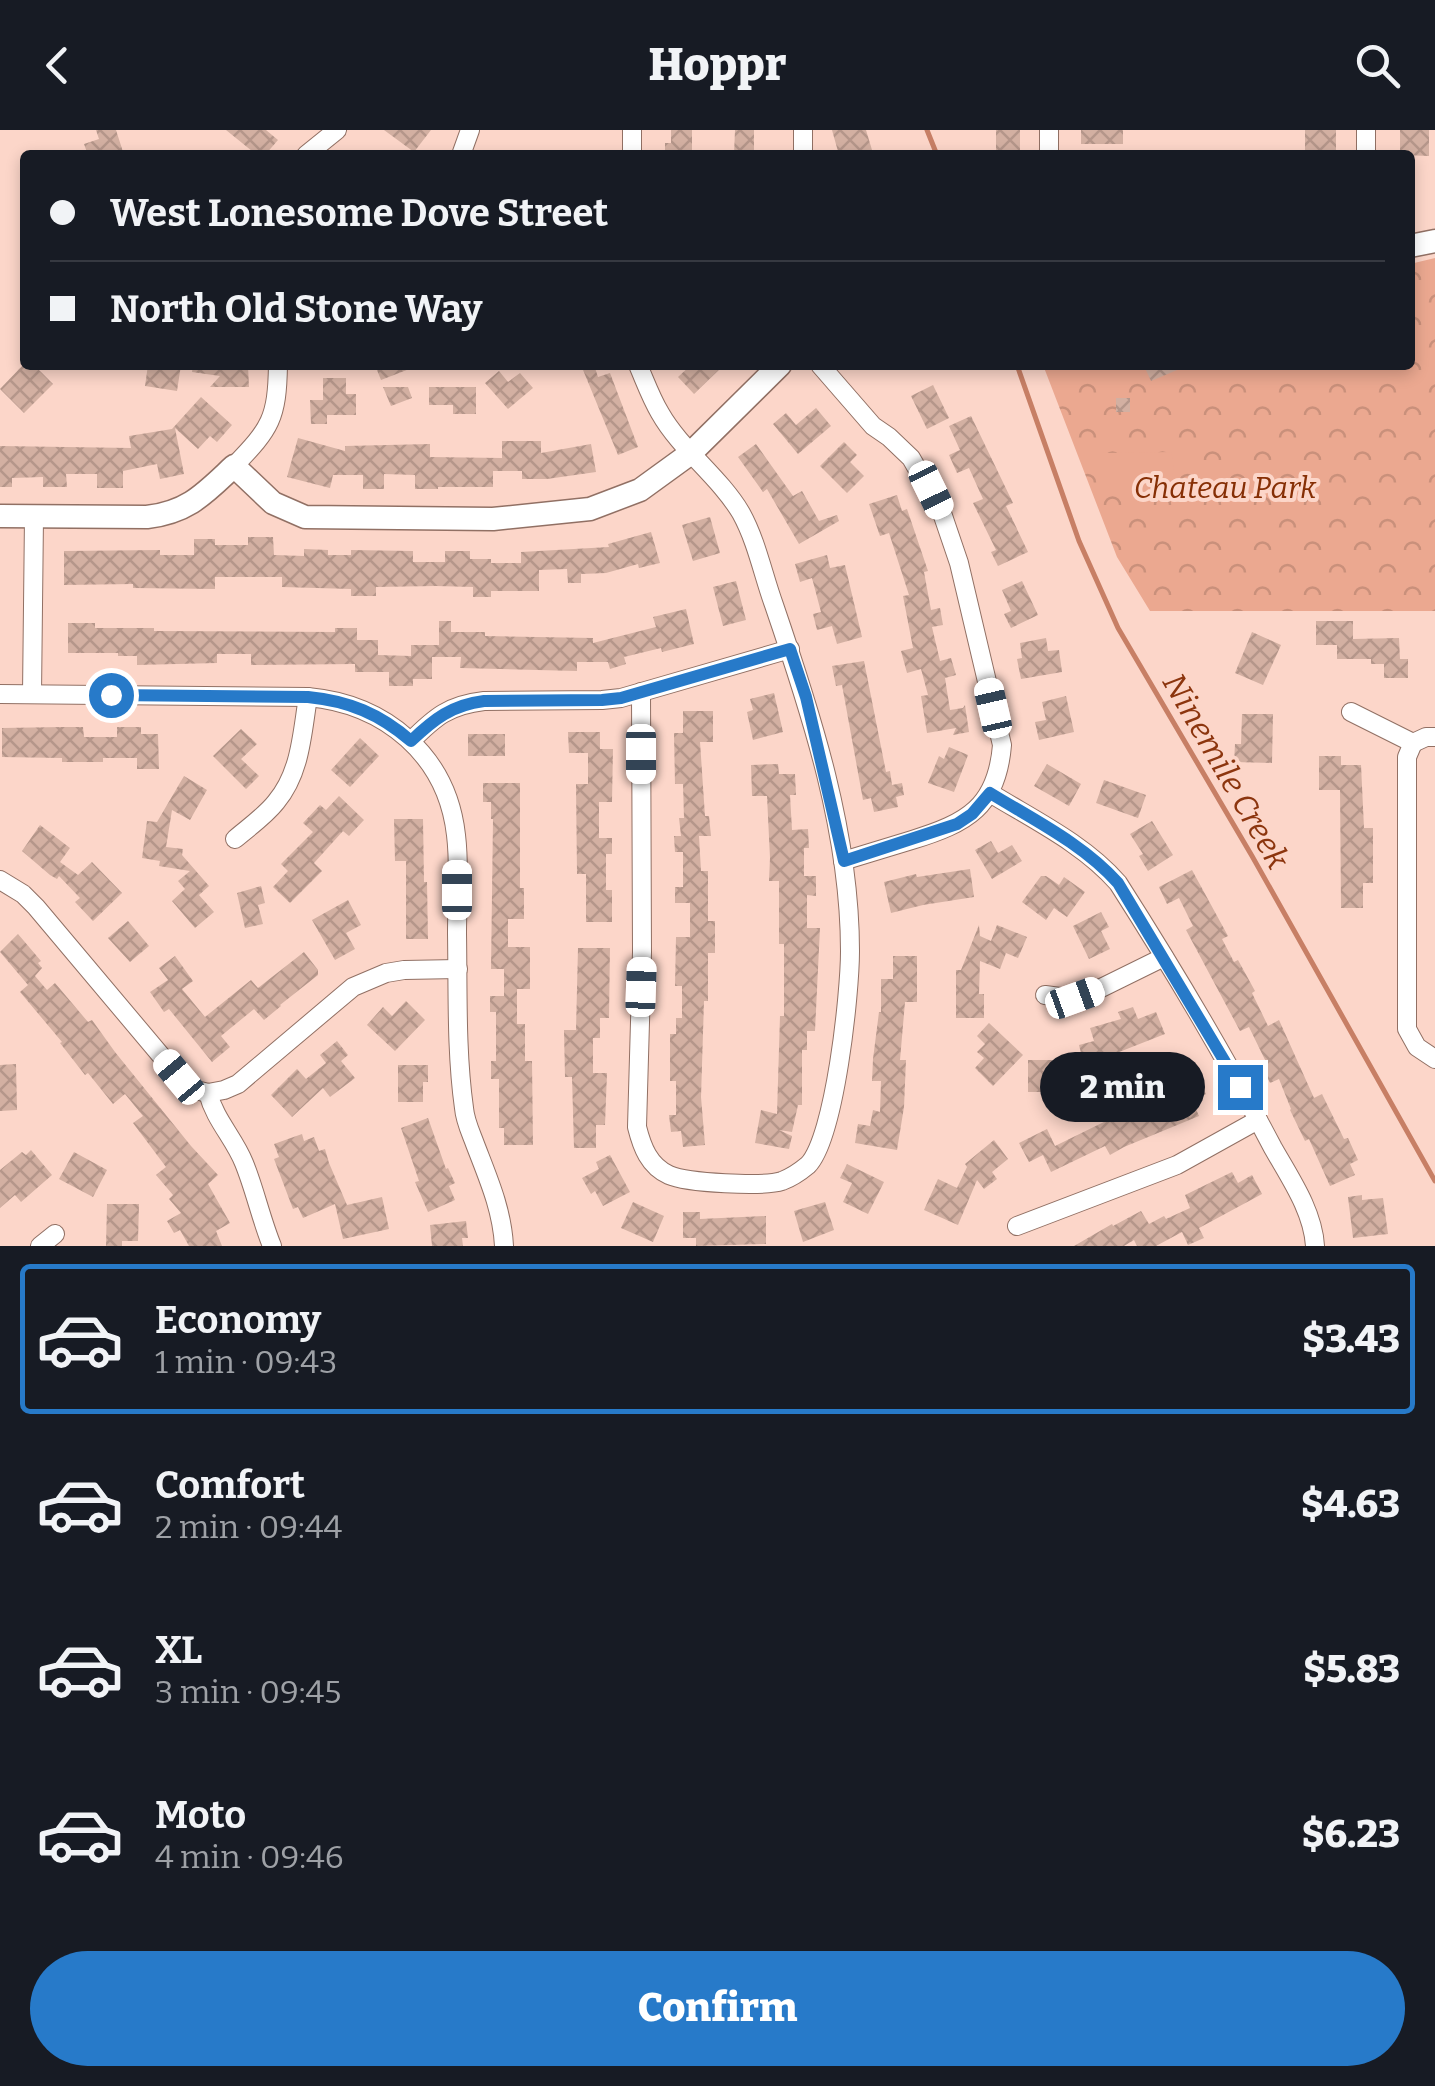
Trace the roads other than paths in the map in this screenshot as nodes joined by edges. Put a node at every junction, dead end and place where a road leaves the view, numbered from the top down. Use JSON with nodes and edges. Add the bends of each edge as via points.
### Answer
{"nodes":[{"id":1,"x":337,"y":130,"type":"edge"},
{"id":2,"x":312,"y":150,"type":"edge"},
{"id":3,"x":278,"y":370,"type":"edge"},
{"id":4,"x":640,"y":370,"type":"edge"},
{"id":5,"x":775,"y":370,"type":"edge"},
{"id":6,"x":824,"y":370,"type":"edge"},
{"id":7,"x":691,"y":453,"type":"junction"},
{"id":8,"x":234,"y":466,"type":"junction"},
{"id":9,"x":0,"y":516,"type":"edge"},
{"id":10,"x":34,"y":517,"type":"junction"},
{"id":11,"x":790,"y":649,"type":"junction"},
{"id":12,"x":641,"y":692,"type":"junction"},
{"id":13,"x":0,"y":694,"type":"edge"},
{"id":14,"x":32,"y":694,"type":"junction"},
{"id":15,"x":308,"y":697,"type":"junction"},
{"id":16,"x":1351,"y":712,"type":"dead end"},
{"id":17,"x":1435,"y":737,"type":"edge"},
{"id":18,"x":411,"y":741,"type":"junction"},
{"id":19,"x":1413,"y":743,"type":"junction"},
{"id":20,"x":990,"y":793,"type":"junction"},
{"id":21,"x":235,"y":839,"type":"dead end"},
{"id":22,"x":844,"y":861,"type":"junction"},
{"id":23,"x":0,"y":880,"type":"edge"},
{"id":24,"x":1164,"y":957,"type":"junction"},
{"id":25,"x":458,"y":969,"type":"junction"},
{"id":26,"x":1044,"y":995,"type":"dead end"},
{"id":27,"x":1433,"y":1059,"type":"edge"},
{"id":28,"x":208,"y":1093,"type":"junction"},
{"id":29,"x":1258,"y":1120,"type":"junction"},
{"id":30,"x":1017,"y":1226,"type":"dead end"},
{"id":31,"x":272,"y":1246,"type":"edge"},
{"id":32,"x":504,"y":1246,"type":"edge"},
{"id":33,"x":1315,"y":1246,"type":"edge"}],
"edges":[{"from":1,"to":2,"type":"street"},
{"from":3,"to":8,"type":"street","via":[[273,416]]},
{"from":4,"to":7,"type":"street","via":[[660,415]]},
{"from":5,"to":7,"type":"street"},
{"from":6,"to":20,"type":"street","via":[[911,458],[941,510],[1002,744]]},
{"from":7,"to":8,"type":"street","via":[[640,490],[590,509],[493,520],[305,517],[273,503]]},
{"from":7,"to":11,"type":"street","via":[[746,524]]},
{"from":8,"to":10,"type":"street","via":[[197,501],[164,515]]},
{"from":9,"to":10,"type":"street"},
{"from":10,"to":14,"type":"street"},
{"from":11,"to":12,"type":"street"},
{"from":11,"to":22,"type":"street"},
{"from":12,"to":18,"type":"street","via":[[602,700],[465,703],[433,719]]},
{"from":12,"to":22,"type":"street","via":[[637,1127],[652,1164],[670,1175],[764,1184],[809,1164],[822,1138],[845,1022],[850,954]]},
{"from":13,"to":14,"type":"street"},
{"from":14,"to":15,"type":"street"},
{"from":15,"to":18,"type":"street","via":[[368,711]]},
{"from":15,"to":21,"type":"street","via":[[286,789]]},
{"from":16,"to":19,"type":"street"},
{"from":17,"to":19,"type":"street"},
{"from":18,"to":25,"type":"street","via":[[442,784],[453,817]]},
{"from":19,"to":27,"type":"street","via":[[1407,757],[1407,1029]]},
{"from":20,"to":22,"type":"street","via":[[957,824]]},
{"from":20,"to":24,"type":"street","via":[[1106,870]]},
{"from":23,"to":28,"type":"street","via":[[36,907],[179,1077]]},
{"from":24,"to":26,"type":"street","via":[[1075,998]]},
{"from":24,"to":29,"type":"street"},
{"from":25,"to":28,"type":"street","via":[[404,970],[369,979],[238,1084]]},
{"from":25,"to":32,"type":"street","via":[[464,1113],[497,1200]]},
{"from":28,"to":31,"type":"street","via":[[244,1163]]},
{"from":29,"to":30,"type":"street","via":[[1176,1165]]},
{"from":29,"to":33,"type":"street","via":[[1304,1206]]}]}
